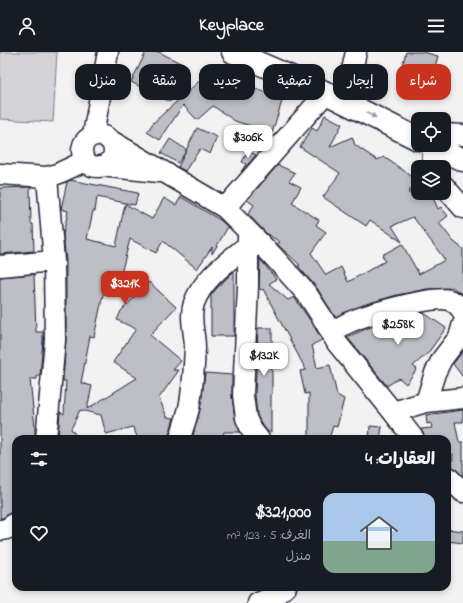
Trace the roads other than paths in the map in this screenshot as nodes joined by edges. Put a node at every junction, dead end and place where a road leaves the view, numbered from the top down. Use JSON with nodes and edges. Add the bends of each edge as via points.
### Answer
{"nodes":[{"id":1,"x":108,"y":52,"type":"edge"},
{"id":2,"x":233,"y":52,"type":"edge"},
{"id":3,"x":264,"y":52,"type":"edge"},
{"id":4,"x":356,"y":52,"type":"edge"},
{"id":5,"x":354,"y":64,"type":"edge"},
{"id":6,"x":333,"y":89,"type":"edge"},
{"id":7,"x":326,"y":93,"type":"junction"},
{"id":8,"x":333,"y":94,"type":"edge"},
{"id":9,"x":354,"y":100,"type":"edge"},
{"id":10,"x":364,"y":100,"type":"edge"},
{"id":11,"x":411,"y":119,"type":"edge"},
{"id":12,"x":411,"y":132,"type":"edge"},
{"id":13,"x":463,"y":135,"type":"edge"},
{"id":14,"x":101,"y":137,"type":"junction"},
{"id":15,"x":451,"y":139,"type":"edge"},
{"id":16,"x":451,"y":144,"type":"edge"},
{"id":17,"x":463,"y":144,"type":"edge"},
{"id":18,"x":447,"y":152,"type":"edge"},
{"id":19,"x":463,"y":160,"type":"edge"},
{"id":20,"x":93,"y":163,"type":"junction"},
{"id":21,"x":164,"y":172,"type":"junction"},
{"id":22,"x":0,"y":174,"type":"edge"},
{"id":23,"x":48,"y":177,"type":"junction"},
{"id":24,"x":451,"y":194,"type":"edge"},
{"id":25,"x":225,"y":208,"type":"junction"},
{"id":26,"x":463,"y":208,"type":"edge"},
{"id":27,"x":248,"y":238,"type":"junction"},
{"id":28,"x":54,"y":262,"type":"junction"},
{"id":29,"x":0,"y":266,"type":"edge"},
{"id":30,"x":462,"y":311,"type":"edge"},
{"id":31,"x":330,"y":333,"type":"junction"},
{"id":32,"x":463,"y":398,"type":"edge"},
{"id":33,"x":426,"y":402,"type":"junction"},
{"id":34,"x":393,"y":412,"type":"junction"},
{"id":35,"x":46,"y":435,"type":"edge"},
{"id":36,"x":181,"y":435,"type":"edge"},
{"id":37,"x":256,"y":435,"type":"edge"},
{"id":38,"x":411,"y":435,"type":"edge"},
{"id":39,"x":451,"y":480,"type":"edge"},
{"id":40,"x":463,"y":492,"type":"edge"},
{"id":41,"x":12,"y":527,"type":"edge"},
{"id":42,"x":0,"y":530,"type":"edge"},
{"id":43,"x":284,"y":595,"type":"edge"},
{"id":44,"x":258,"y":603,"type":"edge"}],
"edges":[{"from":1,"to":14,"type":"street"},
{"from":2,"to":7,"type":"main road"},
{"from":3,"to":6,"type":"main road"},
{"from":4,"to":5,"type":"street"},
{"from":7,"to":8,"type":"main road"},
{"from":7,"to":25,"type":"street"},
{"from":9,"to":12,"type":"main road","one_way":true},
{"from":10,"to":11,"type":"main road","via":[[382,104]]},
{"from":13,"to":15,"type":"street"},
{"from":14,"to":20,"type":"street","via":[[85,141],[82,146],[83,156]]},
{"from":14,"to":20,"type":"street","via":[[112,142],[112,158],[105,165]]},
{"from":14,"to":21,"type":"street"},
{"from":16,"to":17,"type":"main road"},
{"from":18,"to":19,"type":"main road"},
{"from":20,"to":21,"type":"street"},
{"from":20,"to":23,"type":"street"},
{"from":21,"to":25,"type":"street"},
{"from":22,"to":23,"type":"street"},
{"from":23,"to":28,"type":"street"},
{"from":24,"to":26,"type":"street"},
{"from":25,"to":27,"type":"street"},
{"from":27,"to":31,"type":"street","via":[[272,255],[307,294]]},
{"from":27,"to":36,"type":"street","via":[[202,287],[194,303],[193,375],[190,404]]},
{"from":27,"to":37,"type":"street","via":[[243,395],[246,418]]},
{"from":28,"to":29,"type":"street"},
{"from":28,"to":35,"type":"street","via":[[55,340]]},
{"from":30,"to":31,"type":"street","via":[[449,300],[438,300],[398,307],[350,322]]},
{"from":30,"to":33,"type":"street","via":[[459,337],[442,359]]},
{"from":31,"to":34,"type":"street"},
{"from":32,"to":33,"type":"street"},
{"from":33,"to":34,"type":"street"},
{"from":34,"to":38,"type":"street"},
{"from":39,"to":40,"type":"street"},
{"from":41,"to":42,"type":"street"},
{"from":43,"to":44,"type":"street"}]}
